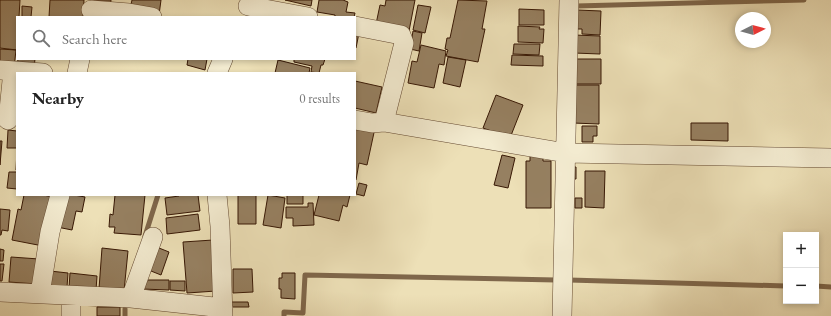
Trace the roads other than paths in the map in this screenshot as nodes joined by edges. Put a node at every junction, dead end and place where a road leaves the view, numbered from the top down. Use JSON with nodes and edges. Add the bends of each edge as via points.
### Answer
{"nodes":[{"id":1,"x":569,"y":0,"type":"edge"},
{"id":2,"x":247,"y":8,"type":"edge"},
{"id":3,"x":90,"y":9,"type":"edge"},
{"id":4,"x":146,"y":16,"type":"edge"},
{"id":5,"x":301,"y":16,"type":"edge"},
{"id":6,"x":356,"y":26,"type":"edge"},
{"id":7,"x":80,"y":60,"type":"edge"},
{"id":8,"x":223,"y":60,"type":"edge"},
{"id":9,"x":6,"y":71,"type":"edge"},
{"id":10,"x":24,"y":72,"type":"edge"},
{"id":11,"x":77,"y":72,"type":"edge"},
{"id":12,"x":217,"y":72,"type":"edge"},
{"id":13,"x":8,"y":120,"type":"dead end"},
{"id":14,"x":356,"y":120,"type":"edge"},
{"id":15,"x":384,"y":122,"type":"junction"},
{"id":16,"x":566,"y":153,"type":"junction"},
{"id":17,"x":831,"y":158,"type":"edge"},
{"id":18,"x":60,"y":196,"type":"edge"},
{"id":19,"x":217,"y":196,"type":"edge"},
{"id":20,"x":153,"y":237,"type":"dead end"},
{"id":21,"x":0,"y":292,"type":"edge"},
{"id":22,"x":40,"y":294,"type":"junction"},
{"id":23,"x":71,"y":296,"type":"junction"},
{"id":24,"x":131,"y":298,"type":"junction"},
{"id":25,"x":223,"y":312,"type":"edge"},
{"id":26,"x":71,"y":316,"type":"edge"},
{"id":27,"x":562,"y":316,"type":"edge"}],
"edges":[{"from":1,"to":16,"type":"street"},
{"from":2,"to":5,"type":"street"},
{"from":3,"to":4,"type":"street"},
{"from":6,"to":15,"type":"street","via":[[401,35],[404,43]]},
{"from":7,"to":11,"type":"street"},
{"from":8,"to":12,"type":"street"},
{"from":9,"to":10,"type":"street"},
{"from":9,"to":13,"type":"street"},
{"from":14,"to":15,"type":"street"},
{"from":15,"to":16,"type":"street"},
{"from":16,"to":17,"type":"street"},
{"from":16,"to":27,"type":"street"},
{"from":18,"to":22,"type":"street","via":[[50,232]]},
{"from":19,"to":25,"type":"street"},
{"from":20,"to":24,"type":"street"},
{"from":21,"to":22,"type":"street"},
{"from":22,"to":23,"type":"street"},
{"from":23,"to":24,"type":"street"},
{"from":23,"to":26,"type":"street"},
{"from":24,"to":25,"type":"street"}]}
